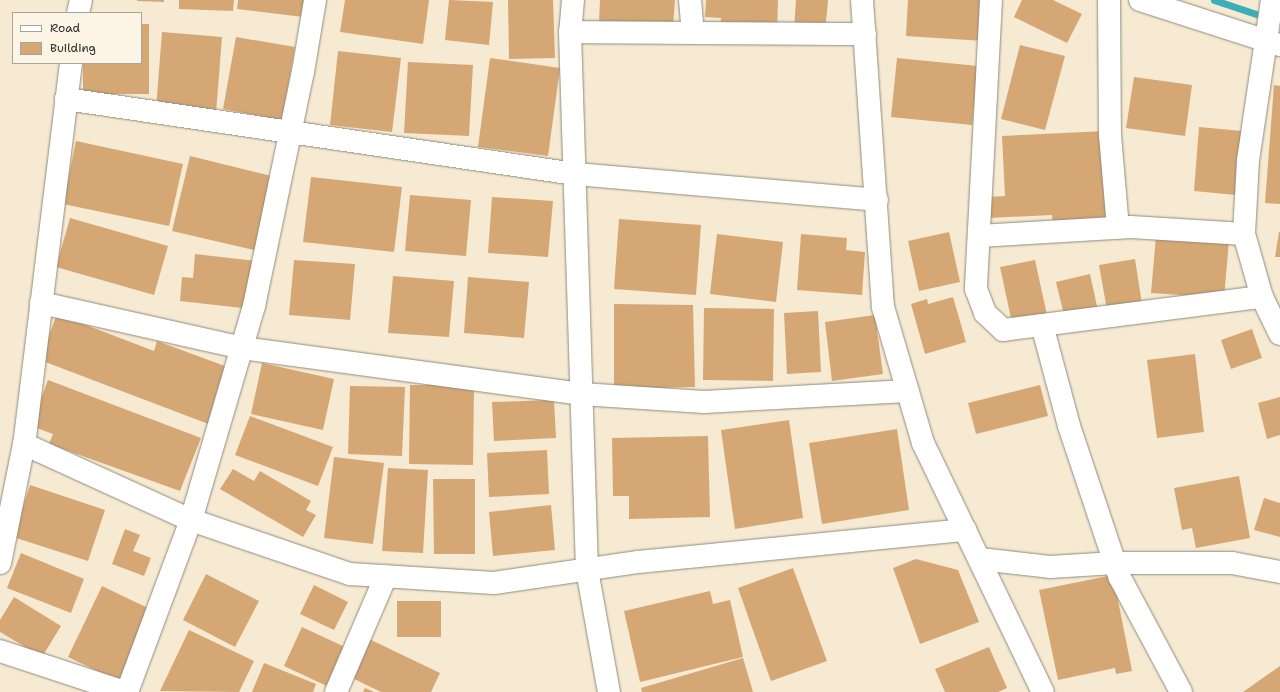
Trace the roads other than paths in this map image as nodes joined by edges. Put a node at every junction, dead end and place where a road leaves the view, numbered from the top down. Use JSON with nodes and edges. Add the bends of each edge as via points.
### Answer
{"nodes":[{"id":1,"x":80,"y":0,"type":"edge"},
{"id":2,"x":315,"y":0,"type":"edge"},
{"id":3,"x":573,"y":0,"type":"edge"},
{"id":4,"x":690,"y":0,"type":"edge"},
{"id":5,"x":862,"y":0,"type":"edge"},
{"id":6,"x":991,"y":0,"type":"edge"},
{"id":7,"x":1109,"y":0,"type":"edge"},
{"id":8,"x":1140,"y":0,"type":"edge"},
{"id":9,"x":1272,"y":0,"type":"edge"},
{"id":10,"x":78,"y":12,"type":"edge"},
{"id":11,"x":570,"y":32,"type":"junction"},
{"id":12,"x":693,"y":33,"type":"junction"},
{"id":13,"x":865,"y":34,"type":"junction"},
{"id":14,"x":1271,"y":38,"type":"edge"},
{"id":15,"x":71,"y":64,"type":"edge"},
{"id":16,"x":66,"y":98,"type":"junction"},
{"id":17,"x":291,"y":132,"type":"junction"},
{"id":18,"x":574,"y":174,"type":"junction"},
{"id":19,"x":877,"y":200,"type":"junction"},
{"id":20,"x":1118,"y":228,"type":"junction"},
{"id":21,"x":1244,"y":234,"type":"junction"},
{"id":22,"x":979,"y":236,"type":"junction"},
{"id":23,"x":1262,"y":297,"type":"junction"},
{"id":24,"x":42,"y":303,"type":"junction"},
{"id":25,"x":1042,"y":325,"type":"junction"},
{"id":26,"x":1280,"y":334,"type":"edge"},
{"id":27,"x":242,"y":348,"type":"junction"},
{"id":28,"x":908,"y":391,"type":"junction"},
{"id":29,"x":581,"y":394,"type":"junction"},
{"id":30,"x":24,"y":444,"type":"junction"},
{"id":31,"x":192,"y":520,"type":"junction"},
{"id":32,"x":965,"y":530,"type":"junction"},
{"id":33,"x":980,"y":559,"type":"junction"},
{"id":34,"x":0,"y":563,"type":"edge"},
{"id":35,"x":1115,"y":563,"type":"junction"},
{"id":36,"x":587,"y":570,"type":"junction"},
{"id":37,"x":1280,"y":572,"type":"edge"},
{"id":38,"x":386,"y":576,"type":"junction"},
{"id":39,"x":0,"y":651,"type":"edge"},
{"id":40,"x":126,"y":692,"type":"edge"},
{"id":41,"x":336,"y":692,"type":"edge"},
{"id":42,"x":609,"y":692,"type":"edge"},
{"id":43,"x":1043,"y":692,"type":"edge"},
{"id":44,"x":1180,"y":692,"type":"edge"}],
"edges":[{"from":1,"to":10,"type":"street"},
{"from":2,"to":17,"type":"street"},
{"from":3,"to":11,"type":"street"},
{"from":4,"to":12,"type":"street"},
{"from":5,"to":13,"type":"street"},
{"from":6,"to":22,"type":"street"},
{"from":7,"to":20,"type":"street","via":[[1110,135]]},
{"from":8,"to":14,"type":"street"},
{"from":9,"to":14,"type":"street"},
{"from":11,"to":12,"type":"street"},
{"from":11,"to":18,"type":"street"},
{"from":12,"to":13,"type":"street"},
{"from":13,"to":19,"type":"street"},
{"from":14,"to":21,"type":"street","via":[[1248,160]]},
{"from":15,"to":16,"type":"street"},
{"from":16,"to":17,"type":"street"},
{"from":16,"to":24,"type":"street"},
{"from":17,"to":18,"type":"street"},
{"from":17,"to":27,"type":"street","via":[[254,306]]},
{"from":18,"to":19,"type":"street"},
{"from":18,"to":29,"type":"street"},
{"from":19,"to":28,"type":"street","via":[[883,307]]},
{"from":20,"to":21,"type":"street"},
{"from":20,"to":22,"type":"street"},
{"from":21,"to":23,"type":"street"},
{"from":22,"to":25,"type":"street","via":[[976,289],[985,313],[1003,330]]},
{"from":23,"to":25,"type":"street"},
{"from":23,"to":26,"type":"street"},
{"from":24,"to":27,"type":"street"},
{"from":24,"to":30,"type":"street"},
{"from":25,"to":35,"type":"street","via":[[1069,426]]},
{"from":27,"to":29,"type":"street"},
{"from":27,"to":31,"type":"street"},
{"from":28,"to":29,"type":"street","via":[[704,402]]},
{"from":28,"to":32,"type":"street","via":[[923,443]]},
{"from":29,"to":36,"type":"street"},
{"from":30,"to":31,"type":"street"},
{"from":30,"to":34,"type":"street"},
{"from":31,"to":38,"type":"street","via":[[350,574]]},
{"from":31,"to":40,"type":"street"},
{"from":32,"to":33,"type":"street"},
{"from":32,"to":36,"type":"street"},
{"from":33,"to":35,"type":"street","via":[[1050,567]]},
{"from":33,"to":43,"type":"street"},
{"from":35,"to":37,"type":"street","via":[[1232,563]]},
{"from":35,"to":44,"type":"street","via":[[1120,578]]},
{"from":36,"to":38,"type":"street","via":[[494,583]]},
{"from":36,"to":42,"type":"street"},
{"from":38,"to":41,"type":"street"},
{"from":39,"to":40,"type":"street"}]}
